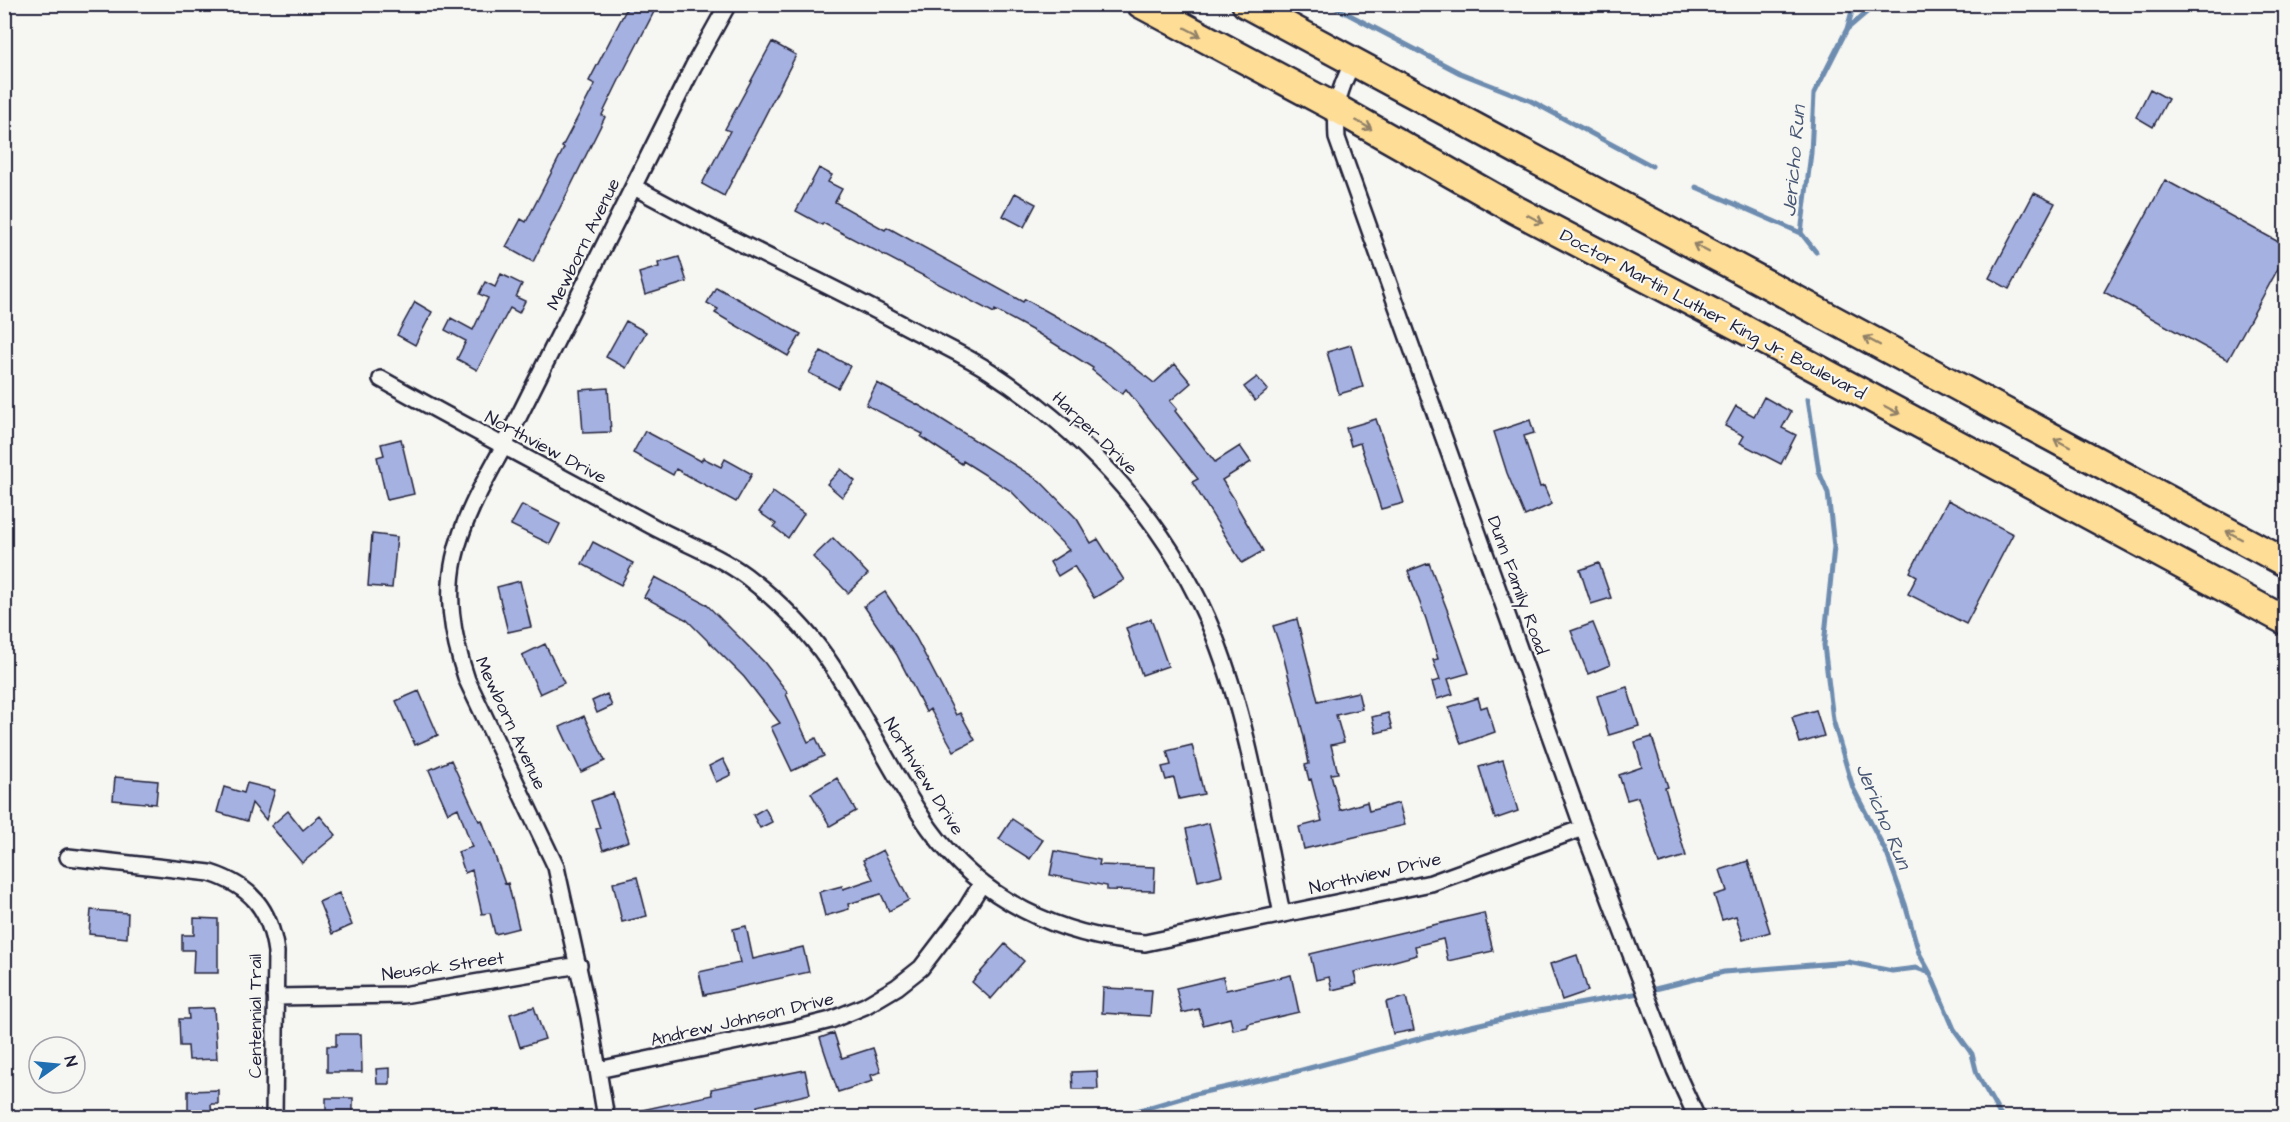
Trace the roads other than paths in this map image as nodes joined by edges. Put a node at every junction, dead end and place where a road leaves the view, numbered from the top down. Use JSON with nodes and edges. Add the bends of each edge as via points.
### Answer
{"nodes":[{"id":1,"x":728,"y":4,"type":"edge"},
{"id":2,"x":1141,"y":4,"type":"edge"},
{"id":3,"x":1246,"y":4,"type":"edge"},
{"id":4,"x":1353,"y":62,"type":"junction"},
{"id":5,"x":1336,"y":108,"type":"junction"},
{"id":6,"x":634,"y":187,"type":"junction"},
{"id":7,"x":381,"y":379,"type":"dead end"},
{"id":8,"x":504,"y":446,"type":"junction"},
{"id":9,"x":2286,"y":563,"type":"edge"},
{"id":10,"x":2286,"y":621,"type":"edge"},
{"id":11,"x":1583,"y":828,"type":"junction"},
{"id":12,"x":68,"y":857,"type":"dead end"},
{"id":13,"x":982,"y":883,"type":"junction"},
{"id":14,"x":1282,"y":914,"type":"junction"},
{"id":15,"x":579,"y":965,"type":"junction"},
{"id":16,"x":275,"y":997,"type":"junction"},
{"id":17,"x":598,"y":1070,"type":"junction"},
{"id":18,"x":274,"y":1118,"type":"edge"},
{"id":19,"x":606,"y":1118,"type":"edge"},
{"id":20,"x":1697,"y":1118,"type":"edge"}],
"edges":[{"from":1,"to":6,"type":"street","name":"Mewborn Avenue"},
{"from":2,"to":5,"type":"highway","name":"Doctor Martin Luther King Jr. Boulevard","one_way":true},
{"from":3,"to":4,"type":"highway"},
{"from":4,"to":5,"type":"street","name":"Dunn Family Road"},
{"from":9,"to":4,"type":"highway","one_way":true},
{"from":5,"to":10,"type":"highway","name":"Doctor Martin Luther King Jr. Boulevard","one_way":true,"via":[[1516,210]]},
{"from":5,"to":11,"type":"street","name":"Dunn Family Road","via":[[1337,138]]},
{"from":6,"to":8,"type":"street","name":"Mewborn Avenue"},
{"from":6,"to":14,"type":"street","name":"Harper Drive","via":[[989,371],[1034,401],[1075,436],[1123,487],[1177,561],[1214,635],[1248,747]]},
{"from":7,"to":8,"type":"street","name":"Northview Drive"},
{"from":8,"to":13,"type":"street","name":"Northview Drive","via":[[743,574],[774,599],[827,658],[931,830]]},
{"from":8,"to":15,"type":"street","name":"Mewborn Avenue","via":[[473,502],[455,550],[450,601],[452,627],[467,680],[551,853]]},
{"from":11,"to":14,"type":"street","name":"Northview Drive","via":[[1431,883]]},
{"from":11,"to":20,"type":"street","name":"Dunn Family Road"},
{"from":12,"to":16,"type":"street","name":"Centennial Trail","via":[[210,873],[245,889],[267,917],[273,934]]},
{"from":13,"to":14,"type":"street","name":"Northview Drive","via":[[1016,906],[1058,926],[1125,941],[1145,943]]},
{"from":13,"to":17,"type":"street","name":"Andrew Johnson Drive","via":[[921,968],[865,1006],[795,1029]]},
{"from":15,"to":16,"type":"street","name":"Neusok Street","via":[[403,995]]},
{"from":15,"to":17,"type":"street","name":"Mewborn Avenue"},
{"from":16,"to":18,"type":"street","name":"Centennial Trail"},
{"from":17,"to":19,"type":"street","name":"Mewborn Avenue"}]}
